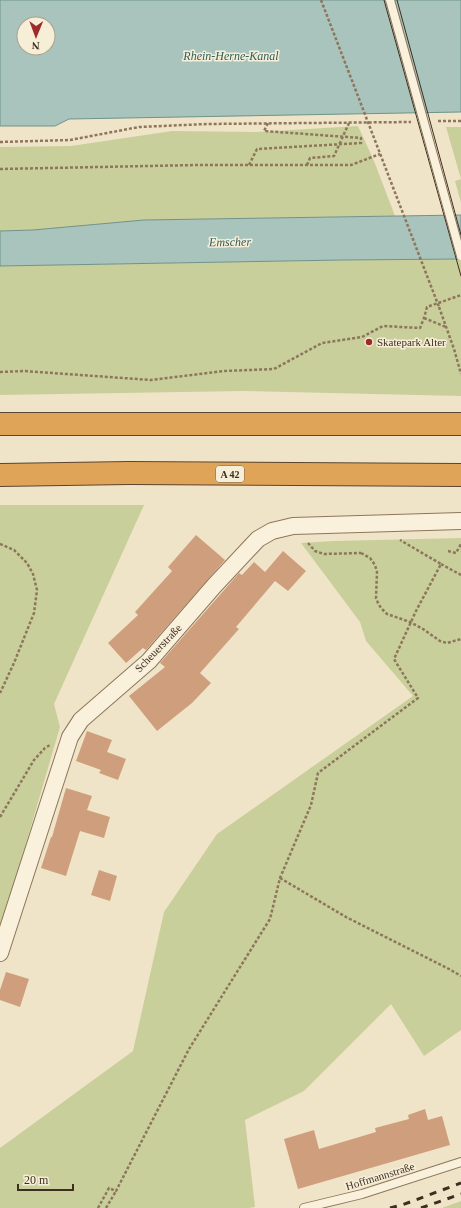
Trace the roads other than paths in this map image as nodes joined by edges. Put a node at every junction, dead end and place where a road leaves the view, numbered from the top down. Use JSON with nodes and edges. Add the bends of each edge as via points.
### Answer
{"nodes":[{"id":1,"x":390,"y":0,"type":"edge"},
{"id":2,"x":461,"y":256,"type":"edge"},
{"id":3,"x":0,"y":424,"type":"edge"},
{"id":4,"x":461,"y":424,"type":"edge"},
{"id":5,"x":0,"y":475,"type":"edge"},
{"id":6,"x":461,"y":475,"type":"edge"},
{"id":7,"x":461,"y":521,"type":"edge"},
{"id":8,"x":0,"y":953,"type":"edge"},
{"id":9,"x":461,"y":1162,"type":"edge"},
{"id":10,"x":304,"y":1208,"type":"edge"}],
"edges":[{"from":1,"to":2,"type":"lane","bridge":true},
{"from":3,"to":4,"type":"highway"},
{"from":5,"to":6,"type":"highway","number":"A 42"},
{"from":7,"to":8,"type":"street","name":"Scheuerstraße","via":[[293,526],[272,531],[258,539],[149,660],[81,720],[70,737]]},
{"from":9,"to":10,"type":"lane","name":"Hoffmannstraße","via":[[362,1194]]}]}
